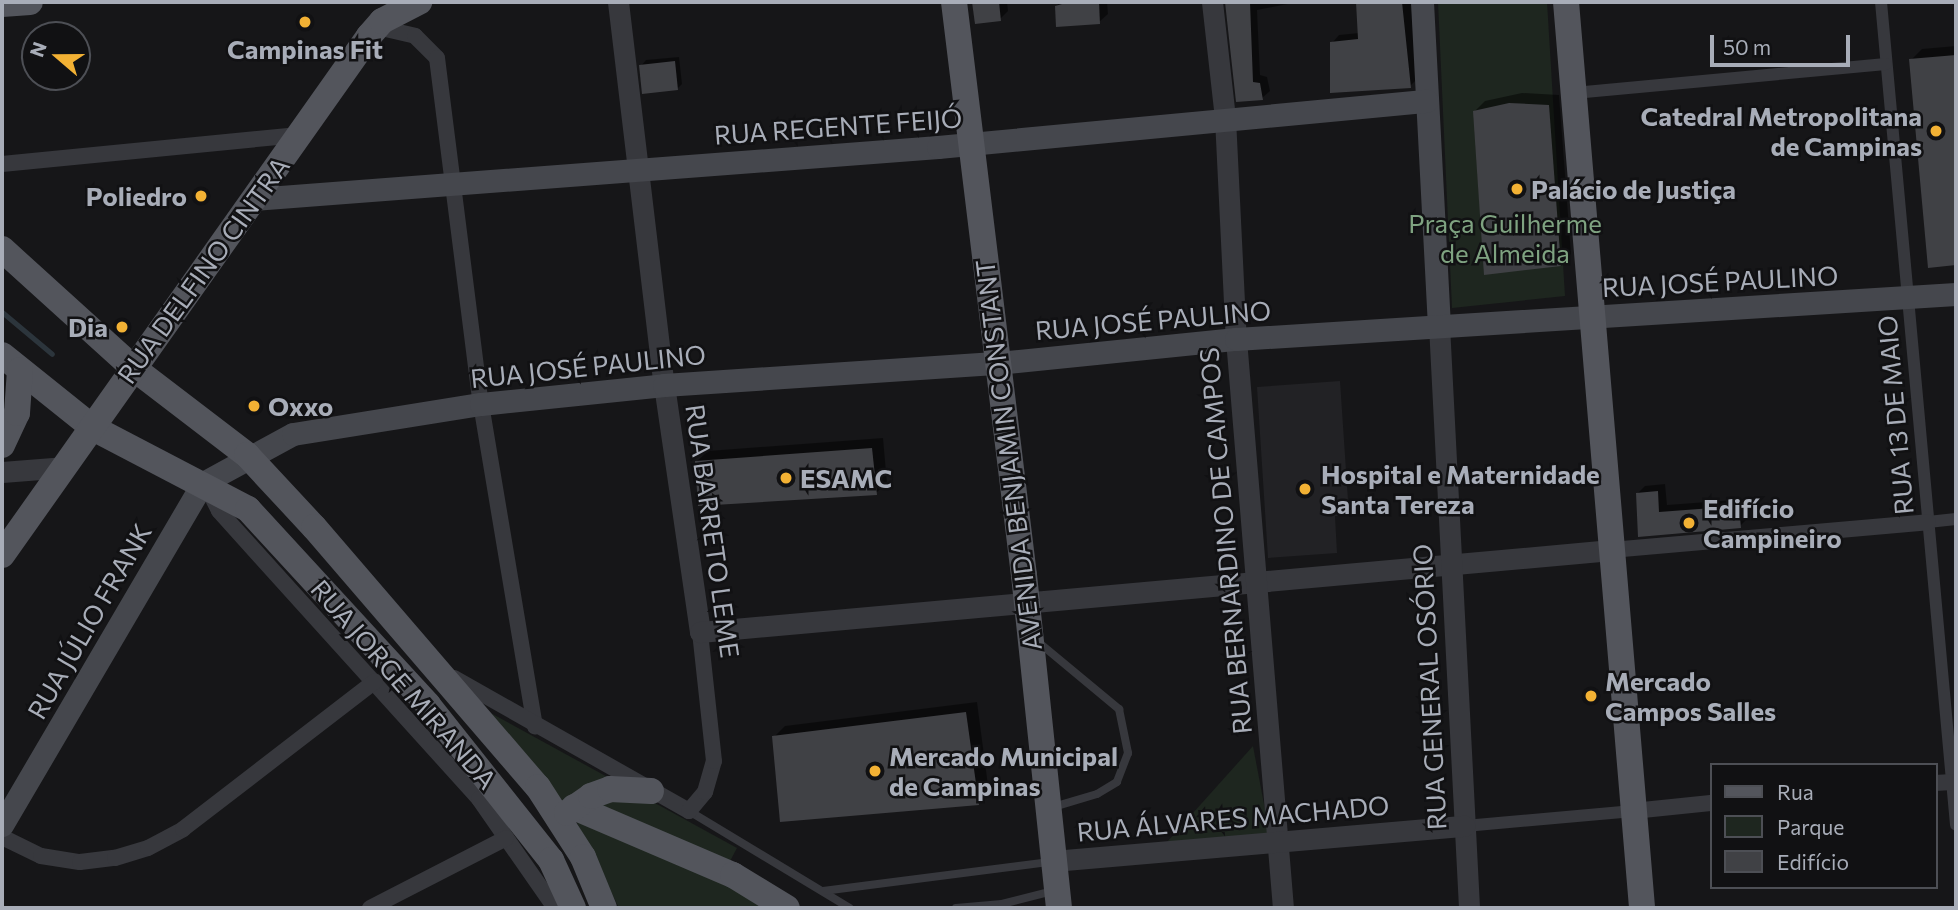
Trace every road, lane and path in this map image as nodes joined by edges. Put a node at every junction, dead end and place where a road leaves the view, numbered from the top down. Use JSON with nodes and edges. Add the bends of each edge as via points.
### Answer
{"nodes":[{"id":1,"x":30,"y":2,"type":"edge"},
{"id":2,"x":419,"y":2,"type":"edge"},
{"id":3,"x":618,"y":2,"type":"edge"},
{"id":4,"x":954,"y":2,"type":"edge"},
{"id":5,"x":1212,"y":2,"type":"edge"},
{"id":6,"x":1422,"y":2,"type":"edge"},
{"id":7,"x":1566,"y":2,"type":"edge"},
{"id":8,"x":1881,"y":2,"type":"edge"},
{"id":9,"x":2,"y":4,"type":"edge"},
{"id":10,"x":377,"y":27,"type":"junction"},
{"id":11,"x":1886,"y":64,"type":"junction"},
{"id":12,"x":1574,"y":93,"type":"junction"},
{"id":13,"x":1427,"y":101,"type":"junction"},
{"id":14,"x":1225,"y":118,"type":"junction"},
{"id":15,"x":299,"y":135,"type":"junction"},
{"id":16,"x":971,"y":144,"type":"junction"},
{"id":17,"x":2,"y":164,"type":"edge"},
{"id":18,"x":639,"y":169,"type":"junction"},
{"id":19,"x":451,"y":187,"type":"junction"},
{"id":20,"x":253,"y":200,"type":"junction"},
{"id":21,"x":2,"y":250,"type":"edge"},
{"id":22,"x":1956,"y":294,"type":"edge"},
{"id":23,"x":1908,"y":300,"type":"junction"},
{"id":24,"x":1590,"y":317,"type":"junction"},
{"id":25,"x":1439,"y":325,"type":"junction"},
{"id":26,"x":1236,"y":338,"type":"junction"},
{"id":27,"x":11,"y":362,"type":"edge"},
{"id":28,"x":998,"y":363,"type":"junction"},
{"id":29,"x":132,"y":368,"type":"junction"},
{"id":30,"x":664,"y":385,"type":"junction"},
{"id":31,"x":481,"y":404,"type":"junction"},
{"id":32,"x":93,"y":428,"type":"junction"},
{"id":33,"x":2,"y":445,"type":"edge"},
{"id":34,"x":247,"y":455,"type":"junction"},
{"id":35,"x":66,"y":467,"type":"junction"},
{"id":36,"x":2,"y":472,"type":"edge"},
{"id":37,"x":205,"y":484,"type":"junction"},
{"id":38,"x":1956,"y":519,"type":"edge"},
{"id":39,"x":1928,"y":522,"type":"junction"},
{"id":40,"x":1611,"y":551,"type":"junction"},
{"id":41,"x":2,"y":555,"type":"edge"},
{"id":42,"x":1451,"y":565,"type":"junction"},
{"id":43,"x":1258,"y":583,"type":"junction"},
{"id":44,"x":1026,"y":603,"type":"junction"},
{"id":45,"x":700,"y":632,"type":"junction"},
{"id":46,"x":1030,"y":634,"type":"junction"},
{"id":47,"x":443,"y":671,"type":"junction"},
{"id":48,"x":375,"y":681,"type":"junction"},
{"id":49,"x":535,"y":727,"type":"junction"},
{"id":50,"x":1954,"y":782,"type":"edge"},
{"id":51,"x":651,"y":791,"type":"junction"},
{"id":52,"x":1710,"y":803,"type":"edge"},
{"id":53,"x":1048,"y":808,"type":"junction"},
{"id":54,"x":689,"y":811,"type":"junction"},
{"id":55,"x":1633,"y":811,"type":"junction"},
{"id":56,"x":568,"y":813,"type":"junction"},
{"id":57,"x":2,"y":825,"type":"edge"},
{"id":58,"x":1956,"y":825,"type":"edge"},
{"id":59,"x":1465,"y":826,"type":"junction"},
{"id":60,"x":2,"y":837,"type":"edge"},
{"id":61,"x":506,"y":838,"type":"junction"},
{"id":62,"x":1277,"y":844,"type":"junction"},
{"id":63,"x":551,"y":860,"type":"junction"},
{"id":64,"x":1053,"y":862,"type":"junction"},
{"id":65,"x":823,"y":891,"type":"junction"},
{"id":66,"x":1057,"y":899,"type":"edge"},
{"id":67,"x":369,"y":908,"type":"edge"},
{"id":68,"x":555,"y":908,"type":"edge"},
{"id":69,"x":573,"y":908,"type":"edge"},
{"id":70,"x":604,"y":908,"type":"edge"},
{"id":71,"x":787,"y":908,"type":"edge"},
{"id":72,"x":850,"y":908,"type":"edge"},
{"id":73,"x":956,"y":908,"type":"edge"},
{"id":74,"x":1283,"y":908,"type":"edge"},
{"id":75,"x":1469,"y":908,"type":"edge"},
{"id":76,"x":1642,"y":908,"type":"edge"}],
"edges":[{"from":1,"to":9,"type":"main road"},
{"from":2,"to":10,"type":"main road","name":"RUA DELFINO CINTRA"},
{"from":3,"to":18,"type":"street","name":"RUA BARRETO LEME"},
{"from":4,"to":16,"type":"main road","name":"AVENIDA BENJAMIN CONSTANT"},
{"from":5,"to":14,"type":"street","name":"RUA BERNARDINO DE CAMPOS"},
{"from":6,"to":13,"type":"main road","name":"RUA GENERAL OSÓRIO"},
{"from":7,"to":12,"type":"main road"},
{"from":8,"to":11,"type":"street","name":"RUA 13 DE MAIO"},
{"from":10,"to":15,"type":"main road","name":"RUA DELFINO CINTRA"},
{"from":10,"to":19,"type":"street","via":[[406,32],[437,58]]},
{"from":11,"to":12,"type":"street"},
{"from":11,"to":23,"type":"street","name":"RUA 13 DE MAIO"},
{"from":12,"to":24,"type":"main road"},
{"from":13,"to":14,"type":"main road","name":"RUA REGENTE FEIJÓ"},
{"from":13,"to":25,"type":"main road","name":"RUA GENERAL OSÓRIO"},
{"from":14,"to":16,"type":"main road","name":"RUA REGENTE FEIJÓ"},
{"from":14,"to":26,"type":"street","name":"RUA BERNARDINO DE CAMPOS"},
{"from":15,"to":17,"type":"street"},
{"from":15,"to":20,"type":"main road","name":"RUA DELFINO CINTRA"},
{"from":16,"to":18,"type":"main road","name":"RUA REGENTE FEIJÓ"},
{"from":16,"to":28,"type":"main road","name":"AVENIDA BENJAMIN CONSTANT"},
{"from":18,"to":19,"type":"main road","name":"RUA REGENTE FEIJÓ"},
{"from":18,"to":30,"type":"street","name":"RUA BARRETO LEME"},
{"from":19,"to":20,"type":"main road","name":"RUA REGENTE FEIJÓ"},
{"from":19,"to":31,"type":"street"},
{"from":20,"to":29,"type":"main road","name":"RUA DELFINO CINTRA"},
{"from":21,"to":29,"type":"main road","name":"RUA JORGE MIRANDA"},
{"from":22,"to":23,"type":"main road","name":"RUA JOSÉ PAULINO"},
{"from":23,"to":24,"type":"main road","name":"RUA JOSÉ PAULINO"},
{"from":23,"to":39,"type":"street","name":"RUA 13 DE MAIO"},
{"from":24,"to":25,"type":"main road","name":"RUA JOSÉ PAULINO"},
{"from":24,"to":40,"type":"main road"},
{"from":25,"to":26,"type":"main road","name":"RUA JOSÉ PAULINO"},
{"from":25,"to":42,"type":"street","name":"RUA GENERAL OSÓRIO"},
{"from":26,"to":28,"type":"main road","name":"RUA JOSÉ PAULINO"},
{"from":26,"to":43,"type":"street","name":"RUA BERNARDINO DE CAMPOS"},
{"from":27,"to":32,"type":"main road"},
{"from":27,"to":33,"type":"main road","via":[[17,412]]},
{"from":28,"to":30,"type":"main road","name":"RUA JOSÉ PAULINO"},
{"from":28,"to":44,"type":"main road","name":"AVENIDA BENJAMIN CONSTANT"},
{"from":29,"to":32,"type":"main road","name":"RUA DELFINO CINTRA"},
{"from":29,"to":34,"type":"main road","name":"RUA JORGE MIRANDA"},
{"from":30,"to":31,"type":"main road","name":"RUA JOSÉ PAULINO"},
{"from":30,"to":45,"type":"street","name":"RUA BARRETO LEME"},
{"from":31,"to":34,"type":"main road","name":"RUA JOSÉ PAULINO","via":[[293,434]]},
{"from":31,"to":49,"type":"street"},
{"from":32,"to":35,"type":"main road","name":"RUA DELFINO CINTRA"},
{"from":32,"to":37,"type":"main road"},
{"from":34,"to":37,"type":"main road","name":"RUA JOSÉ PAULINO"},
{"from":34,"to":47,"type":"main road","name":"RUA JORGE MIRANDA"},
{"from":35,"to":36,"type":"street"},
{"from":35,"to":41,"type":"main road","name":"RUA DELFINO CINTRA"},
{"from":37,"to":48,"type":"street","name":"RUA JORGE MIRANDA","via":[[219,511]]},
{"from":37,"to":57,"type":"main road","name":"RUA JÚLIO FRANK"},
{"from":37,"to":63,"type":"main road","name":"RUA JORGE MIRANDA","via":[[248,509],[286,548],[428,705]]},
{"from":38,"to":39,"type":"street"},
{"from":39,"to":40,"type":"street"},
{"from":39,"to":50,"type":"street","name":"RUA 13 DE MAIO"},
{"from":40,"to":42,"type":"street"},
{"from":40,"to":55,"type":"main road"},
{"from":42,"to":43,"type":"street"},
{"from":42,"to":59,"type":"street","name":"RUA GENERAL OSÓRIO"},
{"from":43,"to":44,"type":"street"},
{"from":43,"to":62,"type":"street","name":"RUA BERNARDINO DE CAMPOS"},
{"from":44,"to":45,"type":"street"},
{"from":44,"to":46,"type":"main road","name":"AVENIDA BENJAMIN CONSTANT"},
{"from":45,"to":54,"type":"street","name":"RUA BARRETO LEME","via":[[715,761],[705,792]]},
{"from":46,"to":53,"type":"main road","name":"AVENIDA BENJAMIN CONSTANT"},
{"from":46,"to":53,"type":"lane","via":[[1119,709],[1128,753],[1117,782],[1097,794]]},
{"from":47,"to":49,"type":"street","name":"RUA JORGE MIRANDA"},
{"from":47,"to":56,"type":"main road","name":"RUA JORGE MIRANDA"},
{"from":48,"to":60,"type":"street","via":[[183,830],[148,848],[115,859],[79,862],[41,856]]},
{"from":48,"to":61,"type":"street","name":"RUA JORGE MIRANDA","via":[[479,799]]},
{"from":49,"to":51,"type":"street","name":"RUA JORGE MIRANDA"},
{"from":50,"to":58,"type":"street","name":"RUA 13 DE MAIO"},
{"from":51,"to":54,"type":"street","name":"RUA JORGE MIRANDA"},
{"from":51,"to":56,"type":"main road","via":[[610,789]]},
{"from":52,"to":55,"type":"street","name":"RUA ÁLVARES MACHADO"},
{"from":53,"to":64,"type":"main road","name":"AVENIDA BENJAMIN CONSTANT"},
{"from":54,"to":65,"type":"lane"},
{"from":55,"to":59,"type":"street","name":"RUA ÁLVARES MACHADO"},
{"from":55,"to":76,"type":"main road"},
{"from":56,"to":63,"type":"main road"},
{"from":56,"to":70,"type":"main road","name":"RUA JORGE MIRANDA"},
{"from":56,"to":71,"type":"main road","via":[[733,875]]},
{"from":59,"to":62,"type":"street","name":"RUA ÁLVARES MACHADO"},
{"from":59,"to":75,"type":"street","name":"RUA GENERAL OSÓRIO"},
{"from":61,"to":67,"type":"street"},
{"from":61,"to":68,"type":"street","name":"RUA JORGE MIRANDA"},
{"from":62,"to":64,"type":"street","name":"RUA ÁLVARES MACHADO"},
{"from":62,"to":74,"type":"street","name":"RUA BERNARDINO DE CAMPOS"},
{"from":63,"to":69,"type":"main road","name":"RUA JORGE MIRANDA"},
{"from":64,"to":65,"type":"lane"},
{"from":64,"to":66,"type":"main road","name":"AVENIDA BENJAMIN CONSTANT"},
{"from":65,"to":72,"type":"lane"},
{"from":66,"to":73,"type":"lane"}]}
